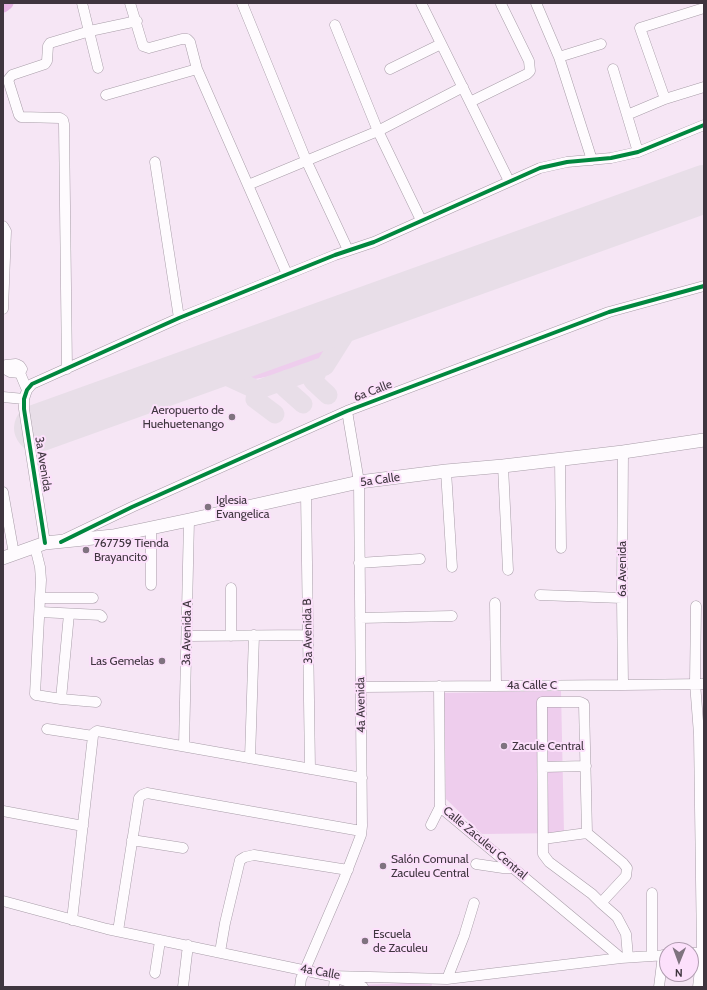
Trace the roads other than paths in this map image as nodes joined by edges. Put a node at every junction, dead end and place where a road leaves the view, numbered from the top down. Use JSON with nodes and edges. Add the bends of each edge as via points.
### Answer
{"nodes":[{"id":1,"x":82,"y":3,"type":"edge"},
{"id":2,"x":130,"y":3,"type":"edge"},
{"id":3,"x":242,"y":3,"type":"edge"},
{"id":4,"x":421,"y":3,"type":"edge"},
{"id":5,"x":536,"y":3,"type":"edge"},
{"id":6,"x":501,"y":4,"type":"dead end"},
{"id":7,"x":704,"y":8,"type":"edge"},
{"id":8,"x":137,"y":21,"type":"junction"},
{"id":9,"x":335,"y":26,"type":"dead end"},
{"id":10,"x":90,"y":32,"type":"junction"},
{"id":11,"x":441,"y":44,"type":"junction"},
{"id":12,"x":601,"y":44,"type":"dead end"},
{"id":13,"x":559,"y":57,"type":"junction"},
{"id":14,"x":98,"y":68,"type":"dead end"},
{"id":15,"x":198,"y":69,"type":"junction"},
{"id":16,"x":390,"y":69,"type":"dead end"},
{"id":17,"x":613,"y":70,"type":"dead end"},
{"id":18,"x":463,"y":87,"type":"junction"},
{"id":19,"x":704,"y":87,"type":"edge"},
{"id":20,"x":106,"y":94,"type":"dead end"},
{"id":21,"x":665,"y":99,"type":"junction"},
{"id":22,"x":470,"y":102,"type":"junction"},
{"id":23,"x":627,"y":115,"type":"junction"},
{"id":24,"x":704,"y":125,"type":"edge"},
{"id":25,"x":378,"y":131,"type":"junction"},
{"id":26,"x":638,"y":152,"type":"junction"},
{"id":27,"x":306,"y":160,"type":"junction"},
{"id":28,"x":592,"y":160,"type":"junction"},
{"id":29,"x":155,"y":162,"type":"dead end"},
{"id":30,"x":509,"y":181,"type":"junction"},
{"id":31,"x":248,"y":186,"type":"junction"},
{"id":32,"x":422,"y":220,"type":"junction"},
{"id":33,"x":3,"y":226,"type":"edge"},
{"id":34,"x":348,"y":250,"type":"junction"},
{"id":35,"x":287,"y":274,"type":"junction"},
{"id":36,"x":704,"y":286,"type":"edge"},
{"id":37,"x":3,"y":309,"type":"edge"},
{"id":38,"x":179,"y":318,"type":"junction"},
{"id":39,"x":3,"y":367,"type":"edge"},
{"id":40,"x":67,"y":369,"type":"junction"},
{"id":41,"x":26,"y":392,"type":"junction"},
{"id":42,"x":3,"y":397,"type":"edge"},
{"id":43,"x":347,"y":412,"type":"junction"},
{"id":44,"x":704,"y":440,"type":"edge"},
{"id":45,"x":623,"y":452,"type":"junction"},
{"id":46,"x":560,"y":459,"type":"junction"},
{"id":47,"x":503,"y":466,"type":"junction"},
{"id":48,"x":446,"y":471,"type":"junction"},
{"id":49,"x":358,"y":482,"type":"junction"},
{"id":50,"x":3,"y":492,"type":"edge"},
{"id":51,"x":306,"y":494,"type":"junction"},
{"id":52,"x":189,"y":520,"type":"junction"},
{"id":53,"x":151,"y":528,"type":"junction"},
{"id":54,"x":61,"y":542,"type":"junction"},
{"id":55,"x":40,"y":545,"type":"junction"},
{"id":56,"x":561,"y":548,"type":"dead end"},
{"id":57,"x":9,"y":556,"type":"edge"},
{"id":58,"x":420,"y":559,"type":"dead end"},
{"id":59,"x":359,"y":563,"type":"junction"},
{"id":60,"x":452,"y":567,"type":"dead end"},
{"id":61,"x":508,"y":570,"type":"dead end"},
{"id":62,"x":151,"y":585,"type":"dead end"},
{"id":63,"x":231,"y":588,"type":"dead end"},
{"id":64,"x":540,"y":595,"type":"dead end"},
{"id":65,"x":40,"y":598,"type":"junction"},
{"id":66,"x":93,"y":598,"type":"dead end"},
{"id":67,"x":622,"y":598,"type":"junction"},
{"id":68,"x":495,"y":602,"type":"dead end"},
{"id":69,"x":696,"y":606,"type":"dead end"},
{"id":70,"x":40,"y":612,"type":"junction"},
{"id":71,"x":69,"y":614,"type":"junction"},
{"id":72,"x":452,"y":616,"type":"dead end"},
{"id":73,"x":102,"y":617,"type":"dead end"},
{"id":74,"x":360,"y":618,"type":"junction"},
{"id":75,"x":308,"y":634,"type":"junction"},
{"id":76,"x":254,"y":635,"type":"junction"},
{"id":77,"x":187,"y":636,"type":"junction"},
{"id":78,"x":230,"y":636,"type":"junction"},
{"id":79,"x":699,"y":683,"type":"edge"},
{"id":80,"x":542,"y":685,"type":"junction"},
{"id":81,"x":623,"y":685,"type":"junction"},
{"id":82,"x":439,"y":686,"type":"junction"},
{"id":83,"x":496,"y":686,"type":"junction"},
{"id":84,"x":361,"y":687,"type":"junction"},
{"id":85,"x":61,"y":699,"type":"junction"},
{"id":86,"x":96,"y":702,"type":"dead end"},
{"id":87,"x":542,"y":702,"type":"junction"},
{"id":88,"x":47,"y":729,"type":"dead end"},
{"id":89,"x":701,"y":734,"type":"edge"},
{"id":90,"x":93,"y":736,"type":"junction"},
{"id":91,"x":184,"y":746,"type":"junction"},
{"id":92,"x":250,"y":758,"type":"junction"},
{"id":93,"x":586,"y":766,"type":"junction"},
{"id":94,"x":543,"y":767,"type":"junction"},
{"id":95,"x":310,"y":768,"type":"junction"},
{"id":96,"x":362,"y":778,"type":"junction"},
{"id":97,"x":702,"y":785,"type":"edge"},
{"id":98,"x":440,"y":807,"type":"junction"},
{"id":99,"x":3,"y":811,"type":"edge"},
{"id":100,"x":431,"y":825,"type":"dead end"},
{"id":101,"x":83,"y":826,"type":"junction"},
{"id":102,"x":361,"y":831,"type":"junction"},
{"id":103,"x":587,"y":833,"type":"junction"},
{"id":104,"x":543,"y":839,"type":"junction"},
{"id":105,"x":132,"y":840,"type":"junction"},
{"id":106,"x":183,"y":848,"type":"dead end"},
{"id":107,"x":476,"y":864,"type":"dead end"},
{"id":108,"x":514,"y":868,"type":"junction"},
{"id":109,"x":348,"y":870,"type":"junction"},
{"id":110,"x":652,"y":893,"type":"dead end"},
{"id":111,"x":3,"y":901,"type":"edge"},
{"id":112,"x":474,"y":903,"type":"dead end"},
{"id":113,"x":601,"y":903,"type":"junction"},
{"id":114,"x":72,"y":920,"type":"junction"},
{"id":115,"x":118,"y":931,"type":"junction"},
{"id":116,"x":160,"y":941,"type":"junction"},
{"id":117,"x":659,"y":942,"type":"edge"},
{"id":118,"x":188,"y":945,"type":"junction"},
{"id":119,"x":220,"y":952,"type":"junction"},
{"id":120,"x":703,"y":952,"type":"edge"},
{"id":121,"x":659,"y":955,"type":"edge"},
{"id":122,"x":625,"y":958,"type":"junction"},
{"id":123,"x":305,"y":969,"type":"junction"},
{"id":124,"x":155,"y":973,"type":"dead end"},
{"id":125,"x":448,"y":979,"type":"junction"},
{"id":126,"x":333,"y":980,"type":"edge"},
{"id":127,"x":183,"y":987,"type":"edge"},
{"id":128,"x":300,"y":987,"type":"edge"},
{"id":129,"x":363,"y":987,"type":"edge"},
{"id":130,"x":698,"y":987,"type":"edge"}],
"edges":[{"from":1,"to":10,"type":"street"},
{"from":2,"to":8,"type":"street"},
{"from":3,"to":27,"type":"street"},
{"from":4,"to":11,"type":"street"},
{"from":5,"to":13,"type":"street"},
{"from":6,"to":22,"type":"street","via":[[529,61],[530,71]]},
{"from":7,"to":21,"type":"street","via":[[640,28]]},
{"from":8,"to":10,"type":"street"},
{"from":8,"to":15,"type":"street","via":[[142,45],[145,47],[187,39]]},
{"from":9,"to":25,"type":"street"},
{"from":10,"to":14,"type":"street"},
{"from":10,"to":40,"type":"street","via":[[50,43],[45,64],[12,75],[8,80],[21,117],[60,118],[64,124]]},
{"from":11,"to":16,"type":"street"},
{"from":11,"to":18,"type":"street"},
{"from":12,"to":13,"type":"street"},
{"from":13,"to":28,"type":"street"},
{"from":15,"to":20,"type":"street"},
{"from":15,"to":31,"type":"street"},
{"from":17,"to":23,"type":"street"},
{"from":18,"to":22,"type":"street"},
{"from":18,"to":25,"type":"street"},
{"from":19,"to":21,"type":"street"},
{"from":21,"to":23,"type":"street"},
{"from":22,"to":30,"type":"street"},
{"from":23,"to":26,"type":"street"},
{"from":24,"to":26,"type":"street"},
{"from":25,"to":27,"type":"street"},
{"from":25,"to":32,"type":"street"},
{"from":26,"to":28,"type":"street"},
{"from":27,"to":31,"type":"street"},
{"from":27,"to":34,"type":"street"},
{"from":28,"to":30,"type":"street","via":[[540,168]]},
{"from":29,"to":38,"type":"street"},
{"from":30,"to":32,"type":"street"},
{"from":31,"to":35,"type":"street"},
{"from":32,"to":34,"type":"street","via":[[374,242]]},
{"from":33,"to":37,"type":"street","via":[[6,232]]},
{"from":34,"to":35,"type":"street"},
{"from":35,"to":38,"type":"street"},
{"from":36,"to":43,"type":"street","name":"6a Calle","via":[[609,312]]},
{"from":38,"to":40,"type":"street"},
{"from":39,"to":41,"type":"street","name":"3a Avenida","via":[[10,372],[20,373]]},
{"from":40,"to":41,"type":"street","via":[[32,384]]},
{"from":41,"to":42,"type":"street"},
{"from":41,"to":55,"type":"street","name":"3a Avenida","via":[[24,409]]},
{"from":43,"to":49,"type":"street","name":"4a Avenida"},
{"from":43,"to":54,"type":"street","name":"6a Calle","via":[[112,516]]},
{"from":44,"to":45,"type":"main road","name":"5a Calle"},
{"from":45,"to":46,"type":"main road","name":"5a Calle"},
{"from":45,"to":67,"type":"street","name":"6a Avenida"},
{"from":46,"to":47,"type":"main road","name":"5a Calle"},
{"from":46,"to":56,"type":"street"},
{"from":47,"to":48,"type":"main road","name":"5a Calle"},
{"from":47,"to":61,"type":"street"},
{"from":48,"to":49,"type":"main road","name":"5a Calle"},
{"from":48,"to":60,"type":"street"},
{"from":49,"to":51,"type":"main road","name":"5a Calle"},
{"from":49,"to":59,"type":"street","name":"4a Avenida"},
{"from":50,"to":57,"type":"street"},
{"from":51,"to":52,"type":"main road","name":"5a Calle"},
{"from":51,"to":75,"type":"street","name":"3a Avenida B"},
{"from":52,"to":53,"type":"main road","name":"5a Calle"},
{"from":52,"to":77,"type":"street","name":"3a Avenida A"},
{"from":53,"to":54,"type":"main road","name":"5a Calle","via":[[113,536]]},
{"from":53,"to":62,"type":"street"},
{"from":54,"to":55,"type":"main road","name":"6a Calle"},
{"from":55,"to":57,"type":"main road","name":"6a Calle"},
{"from":55,"to":65,"type":"street","name":"3a Avenida"},
{"from":58,"to":59,"type":"street"},
{"from":59,"to":74,"type":"street","name":"4a Avenida"},
{"from":63,"to":78,"type":"street"},
{"from":64,"to":67,"type":"street"},
{"from":65,"to":66,"type":"street"},
{"from":65,"to":70,"type":"street","name":"3a Avenida"},
{"from":67,"to":81,"type":"street","name":"6a Avenida"},
{"from":68,"to":83,"type":"street"},
{"from":69,"to":79,"type":"street"},
{"from":70,"to":71,"type":"street"},
{"from":70,"to":85,"type":"street","name":"3a Avenida","via":[[34,694]]},
{"from":71,"to":73,"type":"street"},
{"from":71,"to":85,"type":"street"},
{"from":72,"to":74,"type":"street"},
{"from":74,"to":84,"type":"street","name":"4a Avenida"},
{"from":75,"to":76,"type":"street"},
{"from":75,"to":95,"type":"street","name":"3a Avenida B"},
{"from":76,"to":78,"type":"street"},
{"from":76,"to":92,"type":"street"},
{"from":77,"to":78,"type":"street"},
{"from":77,"to":91,"type":"street","name":"3a Avenida A"},
{"from":79,"to":81,"type":"street","name":"4a Calle C"},
{"from":79,"to":89,"type":"street"},
{"from":80,"to":81,"type":"street","name":"4a Calle C"},
{"from":80,"to":83,"type":"street","name":"4a Calle C"},
{"from":80,"to":87,"type":"street"},
{"from":82,"to":83,"type":"street","name":"4a Calle C"},
{"from":82,"to":84,"type":"street","name":"4a Calle C"},
{"from":82,"to":98,"type":"street","name":"Calle Zaculeu Central"},
{"from":84,"to":96,"type":"street","name":"4a Avenida"},
{"from":85,"to":86,"type":"street"},
{"from":87,"to":93,"type":"street","via":[[583,702]]},
{"from":87,"to":94,"type":"street"},
{"from":88,"to":90,"type":"street"},
{"from":89,"to":97,"type":"street"},
{"from":90,"to":91,"type":"street","via":[[97,731]]},
{"from":90,"to":101,"type":"street"},
{"from":91,"to":92,"type":"street"},
{"from":92,"to":95,"type":"street"},
{"from":93,"to":94,"type":"street"},
{"from":93,"to":103,"type":"street"},
{"from":94,"to":104,"type":"street"},
{"from":95,"to":96,"type":"street"},
{"from":96,"to":102,"type":"street","name":"4a Avenida"},
{"from":97,"to":120,"type":"street"},
{"from":98,"to":100,"type":"street"},
{"from":98,"to":108,"type":"street","name":"Calle Zaculeu Central"},
{"from":99,"to":101,"type":"street"},
{"from":101,"to":114,"type":"street"},
{"from":102,"to":105,"type":"street","via":[[147,793],[139,798]]},
{"from":102,"to":109,"type":"street","name":"4a Avenida"},
{"from":103,"to":104,"type":"street"},
{"from":103,"to":113,"type":"street","via":[[627,868],[626,876]]},
{"from":104,"to":113,"type":"street","via":[[543,854],[549,862]]},
{"from":105,"to":106,"type":"street"},
{"from":105,"to":115,"type":"street"},
{"from":107,"to":108,"type":"street"},
{"from":108,"to":122,"type":"street","name":"Calle Zaculeu Central"},
{"from":109,"to":119,"type":"street","via":[[254,854],[245,856],[240,860]]},
{"from":109,"to":123,"type":"street","name":"4a Avenida"},
{"from":110,"to":117,"type":"street"},
{"from":111,"to":114,"type":"street","name":"4a Calle"},
{"from":112,"to":125,"type":"street"},
{"from":113,"to":122,"type":"street","via":[[617,917],[626,934]]},
{"from":114,"to":115,"type":"street","name":"4a Calle"},
{"from":115,"to":116,"type":"street","name":"4a Calle"},
{"from":116,"to":118,"type":"street","name":"4a Calle"},
{"from":116,"to":124,"type":"street"},
{"from":118,"to":119,"type":"street","name":"4a Calle"},
{"from":118,"to":127,"type":"street"},
{"from":119,"to":123,"type":"street","name":"4a Calle"},
{"from":120,"to":130,"type":"street"},
{"from":121,"to":122,"type":"street","name":"4a Calle"},
{"from":122,"to":125,"type":"street","name":"4a Calle"},
{"from":123,"to":126,"type":"street","name":"4a Calle"},
{"from":123,"to":128,"type":"street","name":"4a Avenida"},
{"from":125,"to":126,"type":"street","name":"4a Calle"},
{"from":126,"to":129,"type":"street"}]}
